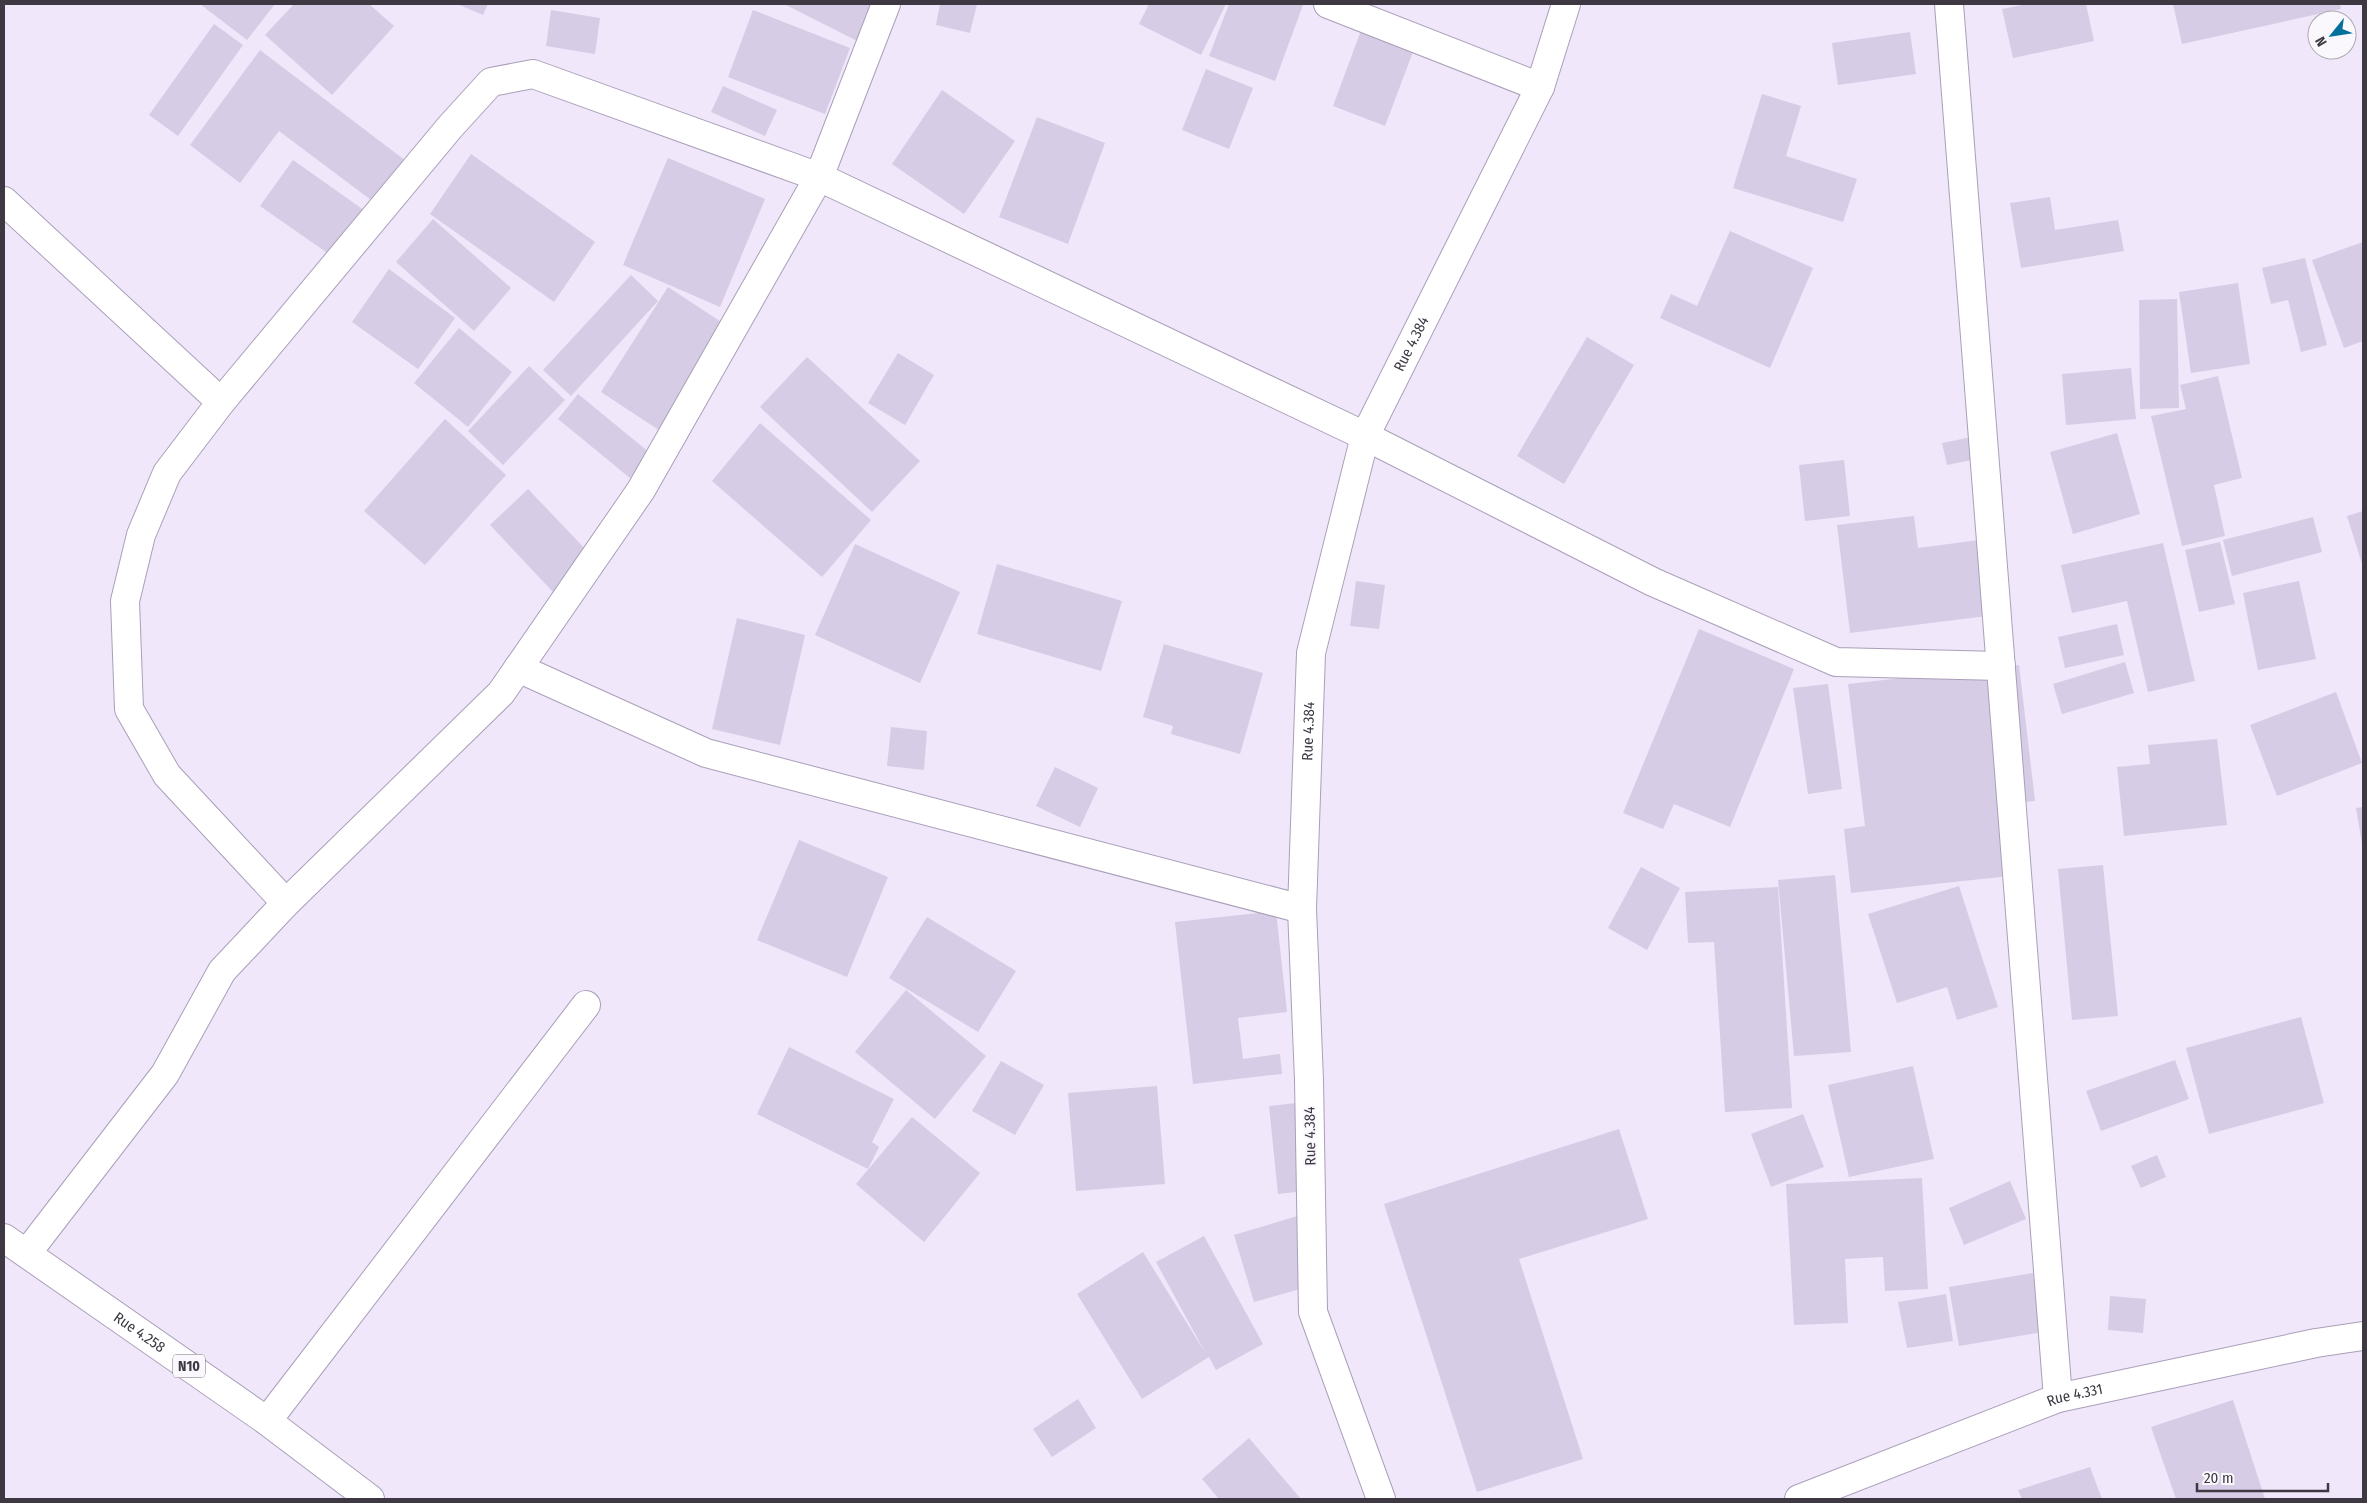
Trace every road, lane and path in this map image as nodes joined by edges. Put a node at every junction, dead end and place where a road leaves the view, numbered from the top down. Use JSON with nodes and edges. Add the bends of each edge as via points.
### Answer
{"nodes":[{"id":1,"x":886,"y":4,"type":"edge"},
{"id":2,"x":1328,"y":4,"type":"edge"},
{"id":3,"x":1566,"y":4,"type":"edge"},
{"id":4,"x":1949,"y":4,"type":"edge"},
{"id":5,"x":1540,"y":87,"type":"junction"},
{"id":6,"x":819,"y":177,"type":"junction"},
{"id":7,"x":4,"y":201,"type":"edge"},
{"id":8,"x":221,"y":402,"type":"junction"},
{"id":9,"x":1365,"y":436,"type":"junction"},
{"id":10,"x":2001,"y":666,"type":"junction"},
{"id":11,"x":518,"y":668,"type":"junction"},
{"id":12,"x":286,"y":903,"type":"junction"},
{"id":13,"x":1302,"y":909,"type":"junction"},
{"id":14,"x":586,"y":1005,"type":"dead end"},
{"id":15,"x":4,"y":1238,"type":"edge"},
{"id":16,"x":26,"y":1253,"type":"junction"},
{"id":17,"x":2363,"y":1336,"type":"edge"},
{"id":18,"x":2058,"y":1398,"type":"junction"},
{"id":19,"x":267,"y":1421,"type":"junction"},
{"id":20,"x":370,"y":1499,"type":"edge"},
{"id":21,"x":1381,"y":1499,"type":"edge"},
{"id":22,"x":1799,"y":1499,"type":"edge"}],
"edges":[{"from":1,"to":6,"type":"main road"},
{"from":2,"to":5,"type":"main road"},
{"from":3,"to":5,"type":"main road","name":"Rue 4.384"},
{"from":4,"to":10,"type":"main road"},
{"from":5,"to":9,"type":"main road","name":"Rue 4.384"},
{"from":6,"to":8,"type":"main road","via":[[533,74],[491,82]]},
{"from":6,"to":9,"type":"main road"},
{"from":6,"to":11,"type":"main road","via":[[641,490]]},
{"from":7,"to":8,"type":"main road"},
{"from":8,"to":12,"type":"main road","via":[[167,473],[140,536],[125,601],[130,709],[167,775]]},
{"from":9,"to":10,"type":"main road","via":[[1653,582],[1836,662]]},
{"from":9,"to":13,"type":"main road","name":"Rue 4.384","via":[[1311,653]]},
{"from":10,"to":18,"type":"main road"},
{"from":11,"to":12,"type":"main road","via":[[501,693]]},
{"from":11,"to":13,"type":"main road","via":[[706,753]]},
{"from":12,"to":16,"type":"main road","via":[[222,971],[165,1074]]},
{"from":13,"to":21,"type":"main road","name":"Rue 4.384","via":[[1313,1312]]},
{"from":14,"to":19,"type":"main road"},
{"from":15,"to":16,"type":"main road","name":"Rue 4.258","number":"N10"},
{"from":16,"to":19,"type":"main road","name":"Rue 4.258","number":"N10"},
{"from":17,"to":18,"type":"main road","name":"Rue 4.331","via":[[2316,1343]]},
{"from":18,"to":22,"type":"main road","name":"Rue 4.331"},
{"from":19,"to":20,"type":"main road","name":"Rue 4.258","number":"N10"}]}
